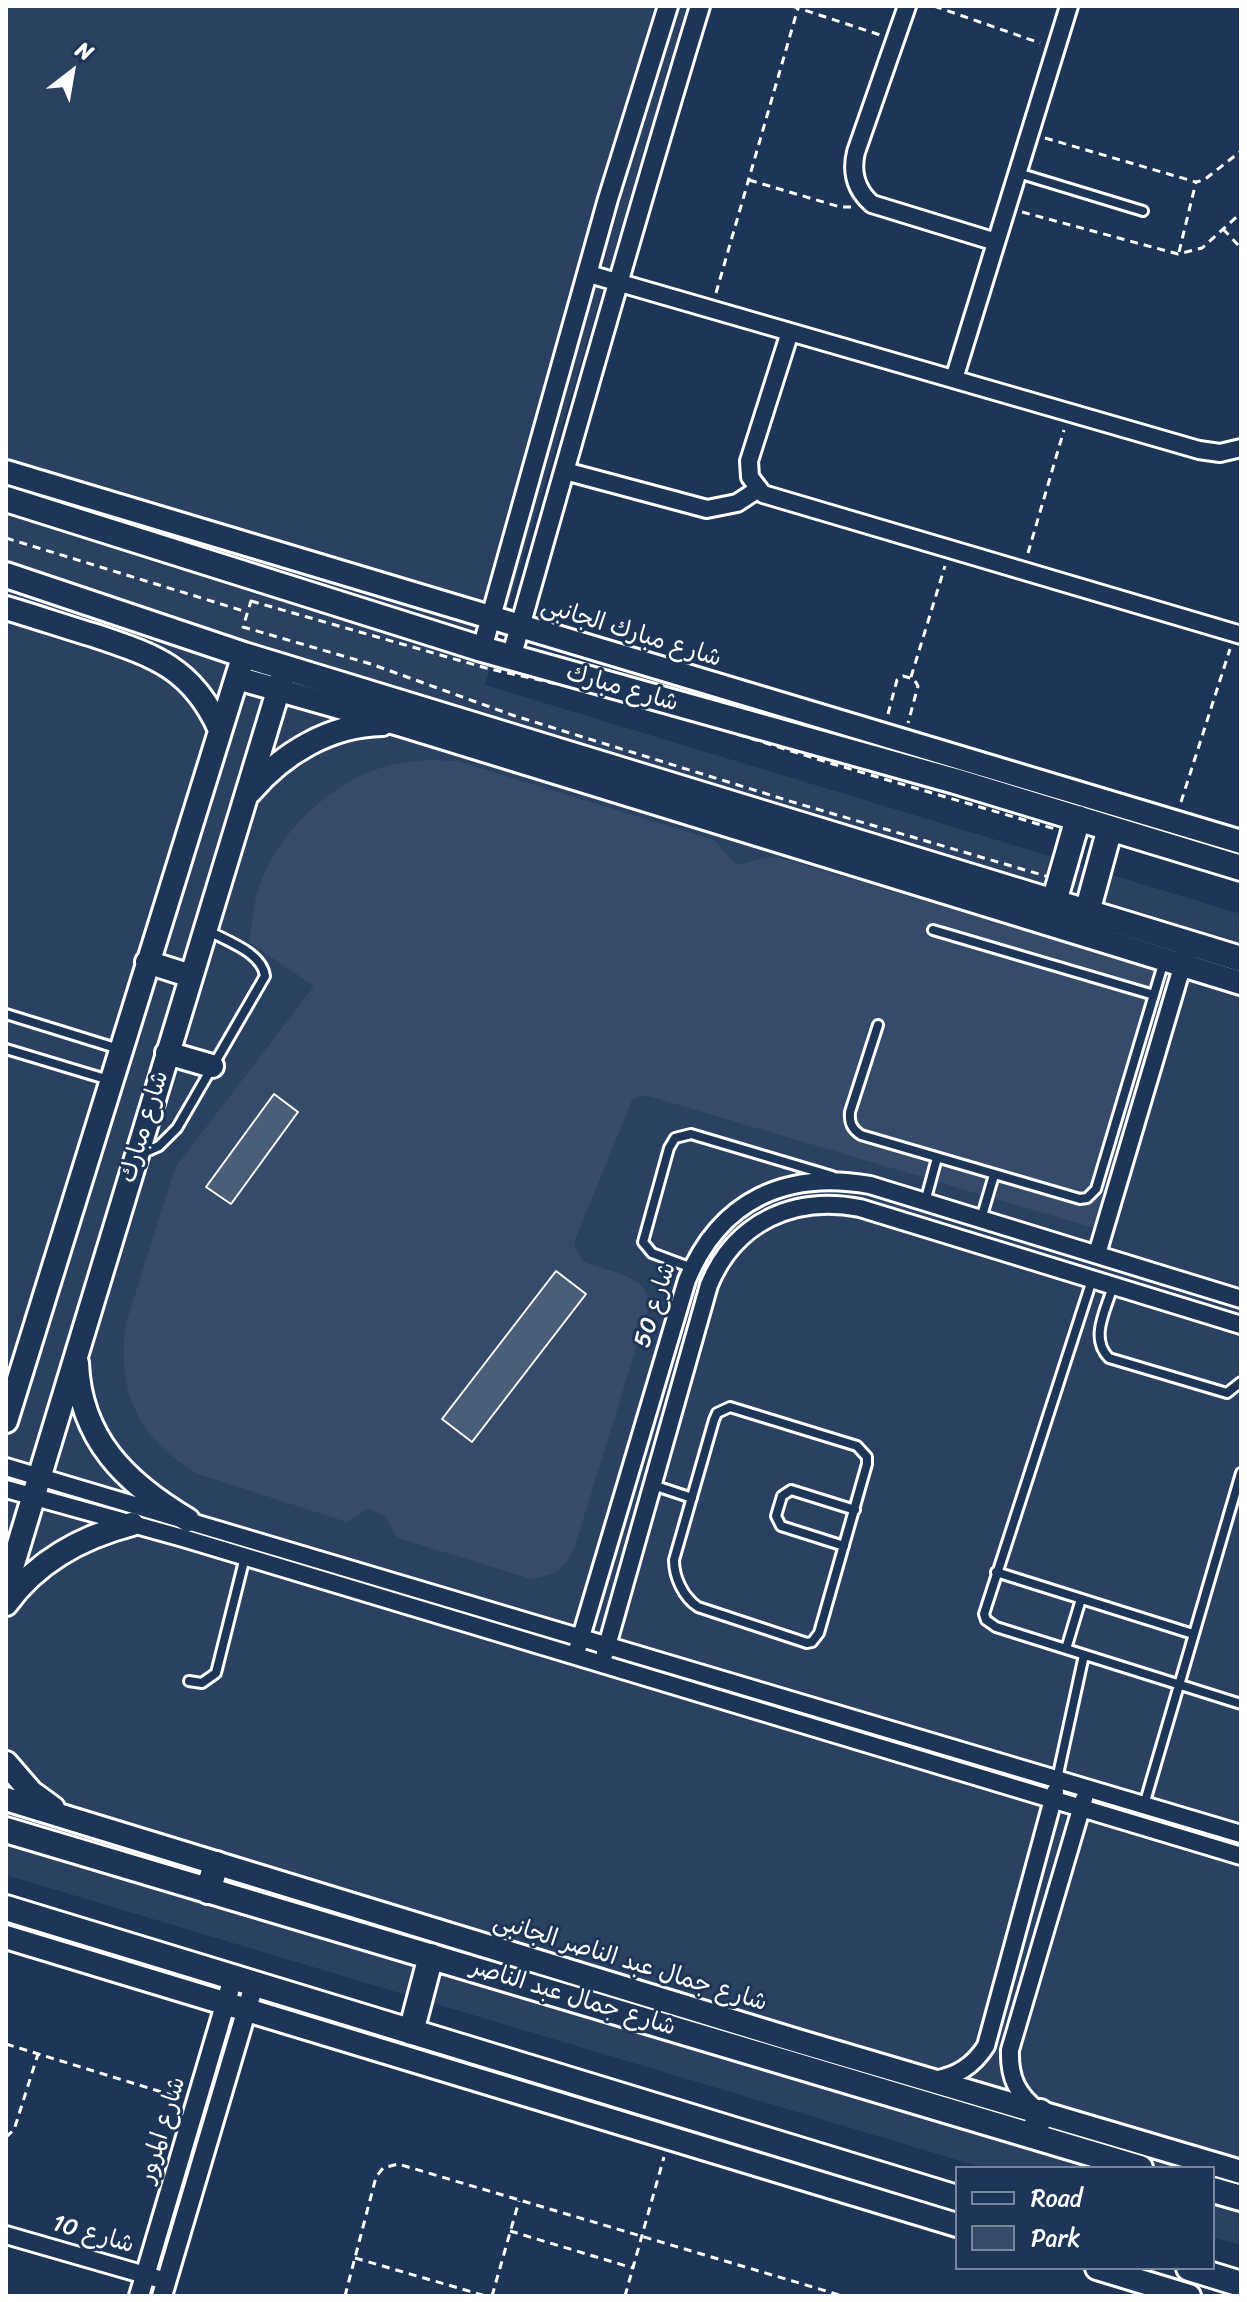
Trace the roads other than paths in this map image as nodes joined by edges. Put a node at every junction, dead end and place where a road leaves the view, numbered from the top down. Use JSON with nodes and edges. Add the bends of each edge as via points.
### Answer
{"nodes":[{"id":1,"x":668,"y":6,"type":"edge"},
{"id":2,"x":700,"y":6,"type":"edge"},
{"id":3,"x":907,"y":6,"type":"edge"},
{"id":4,"x":1069,"y":6,"type":"edge"},
{"id":5,"x":1018,"y":173,"type":"junction"},
{"id":6,"x":1143,"y":211,"type":"dead end"},
{"id":7,"x":996,"y":242,"type":"junction"},
{"id":8,"x":589,"y":274,"type":"junction"},
{"id":9,"x":620,"y":283,"type":"junction"},
{"id":10,"x":790,"y":332,"type":"junction"},
{"id":11,"x":954,"y":379,"type":"junction"},
{"id":12,"x":1241,"y":448,"type":"edge"},
{"id":13,"x":535,"y":466,"type":"junction"},
{"id":14,"x":6,"y":472,"type":"edge"},
{"id":15,"x":564,"y":472,"type":"junction"},
{"id":16,"x":757,"y":490,"type":"junction"},
{"id":17,"x":6,"y":499,"type":"edge"},
{"id":18,"x":6,"y":575,"type":"edge"},
{"id":19,"x":6,"y":608,"type":"edge"},
{"id":20,"x":490,"y":617,"type":"junction"},
{"id":21,"x":520,"y":627,"type":"junction"},
{"id":22,"x":1238,"y":635,"type":"edge"},
{"id":23,"x":482,"y":649,"type":"junction"},
{"id":24,"x":511,"y":658,"type":"junction"},
{"id":25,"x":240,"y":666,"type":"junction"},
{"id":26,"x":282,"y":679,"type":"junction"},
{"id":27,"x":399,"y":724,"type":"junction"},
{"id":28,"x":220,"y":730,"type":"junction"},
{"id":29,"x":247,"y":796,"type":"junction"},
{"id":30,"x":744,"y":819,"type":"junction"},
{"id":31,"x":1075,"y":826,"type":"junction"},
{"id":32,"x":1110,"y":828,"type":"junction"},
{"id":33,"x":1241,"y":842,"type":"edge"},
{"id":34,"x":1241,"y":868,"type":"edge"},
{"id":35,"x":1057,"y":891,"type":"junction"},
{"id":36,"x":1087,"y":912,"type":"junction"},
{"id":37,"x":205,"y":929,"type":"junction"},
{"id":38,"x":933,"y":930,"type":"dead end"},
{"id":39,"x":1179,"y":957,"type":"junction"},
{"id":40,"x":1241,"y":959,"type":"edge"},
{"id":41,"x":147,"y":962,"type":"junction"},
{"id":42,"x":191,"y":976,"type":"junction"},
{"id":43,"x":1241,"y":983,"type":"edge"},
{"id":44,"x":1154,"y":995,"type":"junction"},
{"id":45,"x":6,"y":1014,"type":"edge"},
{"id":46,"x":878,"y":1025,"type":"dead end"},
{"id":47,"x":6,"y":1049,"type":"edge"},
{"id":48,"x":120,"y":1050,"type":"junction"},
{"id":49,"x":167,"y":1053,"type":"junction"},
{"id":50,"x":212,"y":1066,"type":"junction"},
{"id":51,"x":110,"y":1081,"type":"junction"},
{"id":52,"x":136,"y":1155,"type":"junction"},
{"id":53,"x":937,"y":1158,"type":"junction"},
{"id":54,"x":994,"y":1175,"type":"junction"},
{"id":55,"x":852,"y":1182,"type":"junction"},
{"id":56,"x":925,"y":1202,"type":"junction"},
{"id":57,"x":981,"y":1219,"type":"junction"},
{"id":58,"x":1066,"y":1245,"type":"junction"},
{"id":59,"x":1097,"y":1254,"type":"junction"},
{"id":60,"x":692,"y":1268,"type":"junction"},
{"id":61,"x":1060,"y":1269,"type":"junction"},
{"id":62,"x":1092,"y":1279,"type":"junction"},
{"id":63,"x":1113,"y":1285,"type":"junction"},
{"id":64,"x":1241,"y":1299,"type":"edge"},
{"id":65,"x":676,"y":1317,"type":"junction"},
{"id":66,"x":698,"y":1325,"type":"junction"},
{"id":67,"x":1241,"y":1325,"type":"edge"},
{"id":68,"x":77,"y":1348,"type":"junction"},
{"id":69,"x":1241,"y":1382,"type":"edge"},
{"id":70,"x":6,"y":1421,"type":"edge"},
{"id":71,"x":6,"y":1467,"type":"edge"},
{"id":72,"x":1241,"y":1473,"type":"edge"},
{"id":73,"x":652,"y":1485,"type":"junction"},
{"id":74,"x":35,"y":1486,"type":"junction"},
{"id":75,"x":6,"y":1489,"type":"edge"},
{"id":76,"x":692,"y":1498,"type":"junction"},
{"id":77,"x":855,"y":1510,"type":"junction"},
{"id":78,"x":132,"y":1524,"type":"junction"},
{"id":79,"x":185,"y":1529,"type":"junction"},
{"id":80,"x":844,"y":1546,"type":"junction"},
{"id":81,"x":245,"y":1557,"type":"junction"},
{"id":82,"x":996,"y":1572,"type":"junction"},
{"id":83,"x":6,"y":1587,"type":"edge"},
{"id":84,"x":1081,"y":1599,"type":"junction"},
{"id":85,"x":6,"y":1604,"type":"edge"},
{"id":86,"x":1193,"y":1634,"type":"junction"},
{"id":87,"x":581,"y":1637,"type":"junction"},
{"id":88,"x":607,"y":1645,"type":"junction"},
{"id":89,"x":1066,"y":1649,"type":"junction"},
{"id":90,"x":1084,"y":1655,"type":"junction"},
{"id":91,"x":575,"y":1658,"type":"junction"},
{"id":92,"x":601,"y":1666,"type":"junction"},
{"id":93,"x":189,"y":1681,"type":"dead end"},
{"id":94,"x":1178,"y":1684,"type":"junction"},
{"id":95,"x":1241,"y":1704,"type":"edge"},
{"id":96,"x":6,"y":1763,"type":"edge"},
{"id":97,"x":1057,"y":1779,"type":"junction"},
{"id":98,"x":1087,"y":1788,"type":"junction"},
{"id":99,"x":6,"y":1799,"type":"edge"},
{"id":100,"x":1054,"y":1799,"type":"junction"},
{"id":101,"x":1144,"y":1805,"type":"junction"},
{"id":102,"x":1081,"y":1808,"type":"junction"},
{"id":103,"x":75,"y":1820,"type":"junction"},
{"id":104,"x":6,"y":1830,"type":"edge"},
{"id":105,"x":1241,"y":1834,"type":"edge"},
{"id":106,"x":1241,"y":1856,"type":"edge"},
{"id":107,"x":216,"y":1864,"type":"junction"},
{"id":108,"x":208,"y":1891,"type":"junction"},
{"id":109,"x":6,"y":1908,"type":"edge"},
{"id":110,"x":6,"y":1937,"type":"edge"},
{"id":111,"x":431,"y":1956,"type":"junction"},
{"id":112,"x":244,"y":1981,"type":"junction"},
{"id":113,"x":236,"y":2006,"type":"junction"},
{"id":114,"x":411,"y":2032,"type":"junction"},
{"id":115,"x":791,"y":2051,"type":"junction"},
{"id":116,"x":210,"y":2056,"type":"junction"},
{"id":117,"x":232,"y":2063,"type":"junction"},
{"id":118,"x":934,"y":2080,"type":"junction"},
{"id":119,"x":1040,"y":2112,"type":"junction"},
{"id":120,"x":1034,"y":2136,"type":"junction"},
{"id":121,"x":1133,"y":2166,"type":"edge"},
{"id":122,"x":1241,"y":2172,"type":"edge"},
{"id":123,"x":1215,"y":2191,"type":"edge"},
{"id":124,"x":955,"y":2197,"type":"edge"},
{"id":125,"x":1241,"y":2198,"type":"edge"},
{"id":126,"x":955,"y":2224,"type":"edge"},
{"id":127,"x":6,"y":2235,"type":"edge"},
{"id":128,"x":1104,"y":2270,"type":"edge"},
{"id":129,"x":1195,"y":2270,"type":"edge"},
{"id":130,"x":145,"y":2275,"type":"junction"},
{"id":131,"x":1241,"y":2286,"type":"edge"},
{"id":132,"x":164,"y":2289,"type":"edge"},
{"id":133,"x":139,"y":2296,"type":"edge"},
{"id":134,"x":1189,"y":2296,"type":"edge"},
{"id":135,"x":1238,"y":2296,"type":"edge"}],
"edges":[{"from":1,"to":8,"type":"street"},
{"from":2,"to":9,"type":"street"},
{"from":3,"to":7,"type":"street","via":[[854,162],[855,181],[872,204]]},
{"from":4,"to":5,"type":"street"},
{"from":5,"to":6,"type":"lane"},
{"from":5,"to":7,"type":"street"},
{"from":7,"to":11,"type":"street"},
{"from":8,"to":9,"type":"street"},
{"from":8,"to":13,"type":"street"},
{"from":9,"to":10,"type":"street"},
{"from":9,"to":15,"type":"street"},
{"from":10,"to":11,"type":"street"},
{"from":10,"to":16,"type":"street","via":[[749,461]]},
{"from":11,"to":12,"type":"street","via":[[1210,453]]},
{"from":13,"to":15,"type":"street"},
{"from":13,"to":20,"type":"street"},
{"from":14,"to":20,"type":"main road","name":"شارع مبارك الجانبى"},
{"from":15,"to":16,"type":"street","via":[[707,509],[737,503]]},
{"from":15,"to":21,"type":"street"},
{"from":16,"to":22,"type":"street"},
{"from":17,"to":23,"type":"main road","name":"شارع مبارك"},
{"from":18,"to":25,"type":"main road"},
{"from":19,"to":28,"type":"main road","via":[[161,660],[201,694]]},
{"from":20,"to":21,"type":"main road","name":"شارع مبارك الجانبى"},
{"from":20,"to":23,"type":"street"},
{"from":21,"to":24,"type":"street"},
{"from":21,"to":33,"type":"main road","name":"شارع مبارك الجانبى"},
{"from":23,"to":24,"type":"main road","name":"شارع مبارك"},
{"from":24,"to":31,"type":"main road","name":"شارع مبارك","via":[[955,781]]},
{"from":25,"to":26,"type":"main road"},
{"from":25,"to":28,"type":"main road","name":"شارع مبارك"},
{"from":26,"to":27,"type":"main road"},
{"from":26,"to":29,"type":"main road","name":"شارع مبارك"},
{"from":26,"to":30,"type":"main road"},
{"from":27,"to":29,"type":"main road","via":[[355,727],[313,741],[277,765]]},
{"from":27,"to":30,"type":"main road"},
{"from":28,"to":41,"type":"main road","name":"شارع مبارك"},
{"from":29,"to":37,"type":"main road","name":"شارع مبارك"},
{"from":30,"to":35,"type":"main road"},
{"from":30,"to":39,"type":"main road"},
{"from":31,"to":32,"type":"main road","name":"شارع مبارك"},
{"from":31,"to":35,"type":"main road"},
{"from":32,"to":34,"type":"main road","name":"شارع مبارك"},
{"from":32,"to":36,"type":"main road"},
{"from":35,"to":36,"type":"main road"},
{"from":36,"to":39,"type":"main road"},
{"from":37,"to":42,"type":"main road","name":"شارع مبارك"},
{"from":37,"to":50,"type":"lane","via":[[257,958],[265,971]]},
{"from":38,"to":44,"type":"lane"},
{"from":39,"to":40,"type":"main road"},
{"from":39,"to":43,"type":"main road"},
{"from":39,"to":44,"type":"lane"},
{"from":39,"to":59,"type":"street"},
{"from":41,"to":42,"type":"main road"},
{"from":41,"to":48,"type":"main road","name":"شارع مبارك"},
{"from":42,"to":49,"type":"main road","name":"شارع مبارك"},
{"from":44,"to":54,"type":"lane","via":[[1092,1194],[1074,1198]]},
{"from":45,"to":48,"type":"lane"},
{"from":46,"to":53,"type":"lane","via":[[850,1112],[851,1126],[861,1135]]},
{"from":47,"to":51,"type":"lane"},
{"from":48,"to":51,"type":"main road","name":"شارع مبارك"},
{"from":49,"to":50,"type":"main road"},
{"from":49,"to":52,"type":"main road","name":"شارع مبارك"},
{"from":50,"to":52,"type":"lane","via":[[169,1138]]},
{"from":51,"to":70,"type":"main road","name":"شارع مبارك"},
{"from":52,"to":68,"type":"main road","name":"شارع مبارك"},
{"from":53,"to":54,"type":"lane"},
{"from":53,"to":56,"type":"lane"},
{"from":54,"to":57,"type":"lane"},
{"from":55,"to":56,"type":"street","name":"شارع 50"},
{"from":55,"to":60,"type":"street","name":"شارع 50","via":[[795,1184],[757,1197],[713,1232]]},
{"from":55,"to":60,"type":"lane","via":[[680,1135],[669,1148],[643,1242],[652,1253]]},
{"from":56,"to":57,"type":"street","name":"شارع 50"},
{"from":57,"to":58,"type":"street","name":"شارع 50"},
{"from":58,"to":59,"type":"street","name":"شارع 50"},
{"from":58,"to":61,"type":"street"},
{"from":59,"to":64,"type":"street","name":"شارع 50"},
{"from":60,"to":65,"type":"street","name":"شارع 50"},
{"from":61,"to":62,"type":"street","name":"شارع 50"},
{"from":61,"to":66,"type":"street","name":"شارع 50","via":[[860,1208],[797,1206],[766,1218],[731,1247],[714,1271]]},
{"from":62,"to":63,"type":"street","name":"شارع 50"},
{"from":62,"to":82,"type":"lane"},
{"from":63,"to":67,"type":"street","name":"شارع 50"},
{"from":63,"to":69,"type":"lane","via":[[1098,1334],[1100,1348],[1109,1358],[1227,1393]]},
{"from":65,"to":66,"type":"street"},
{"from":65,"to":87,"type":"street","name":"شارع 50"},
{"from":66,"to":73,"type":"street","name":"شارع 50"},
{"from":68,"to":74,"type":"main road","name":"شارع مبارك"},
{"from":68,"to":79,"type":"main road","via":[[82,1396],[99,1441],[129,1479]]},
{"from":71,"to":74,"type":"street"},
{"from":72,"to":86,"type":"lane"},
{"from":73,"to":76,"type":"lane"},
{"from":73,"to":88,"type":"street","name":"شارع 50"},
{"from":74,"to":75,"type":"street"},
{"from":74,"to":78,"type":"street"},
{"from":74,"to":79,"type":"street"},
{"from":74,"to":83,"type":"main road","name":"شارع مبارك"},
{"from":76,"to":77,"type":"lane","via":[[714,1420],[730,1407],[864,1451],[867,1464]]},
{"from":76,"to":80,"type":"lane","via":[[674,1560],[686,1597],[705,1610],[807,1643],[819,1633]]},
{"from":77,"to":80,"type":"lane"},
{"from":77,"to":80,"type":"lane","via":[[791,1490],[782,1496],[776,1516],[781,1526]]},
{"from":78,"to":79,"type":"street"},
{"from":78,"to":85,"type":"main road","via":[[66,1550]]},
{"from":79,"to":81,"type":"street"},
{"from":79,"to":87,"type":"street"},
{"from":81,"to":91,"type":"street"},
{"from":81,"to":93,"type":"lane","via":[[216,1673],[202,1683]]},
{"from":82,"to":84,"type":"lane"},
{"from":82,"to":89,"type":"lane","via":[[984,1608],[986,1620]]},
{"from":84,"to":86,"type":"lane"},
{"from":84,"to":89,"type":"lane"},
{"from":86,"to":94,"type":"lane"},
{"from":87,"to":88,"type":"street"},
{"from":87,"to":91,"type":"street","name":"شارع 50"},
{"from":88,"to":92,"type":"street","name":"شارع 50"},
{"from":88,"to":97,"type":"street"},
{"from":89,"to":90,"type":"lane"},
{"from":90,"to":94,"type":"lane"},
{"from":90,"to":97,"type":"lane"},
{"from":91,"to":92,"type":"street"},
{"from":92,"to":100,"type":"street"},
{"from":94,"to":95,"type":"lane"},
{"from":94,"to":101,"type":"lane"},
{"from":96,"to":103,"type":"main road","via":[[31,1792]]},
{"from":97,"to":98,"type":"street"},
{"from":97,"to":100,"type":"street"},
{"from":98,"to":101,"type":"street"},
{"from":98,"to":102,"type":"street"},
{"from":99,"to":103,"type":"main road","name":"شارع جمال عبد الناصر الجانبى"},
{"from":100,"to":102,"type":"street"},
{"from":100,"to":118,"type":"street","via":[[986,2046],[960,2073]]},
{"from":101,"to":105,"type":"street"},
{"from":102,"to":106,"type":"street"},
{"from":102,"to":119,"type":"street","via":[[1010,2050],[1013,2079]]},
{"from":103,"to":107,"type":"main road","name":"شارع جمال عبد الناصر الجانبى"},
{"from":104,"to":108,"type":"main road","name":"شارع جمال عبد الناصر"},
{"from":107,"to":108,"type":"main road"},
{"from":107,"to":115,"type":"main road","name":"شارع جمال عبد الناصر الجانبى"},
{"from":108,"to":111,"type":"main road","name":"شارع جمال عبد الناصر"},
{"from":109,"to":112,"type":"main road"},
{"from":110,"to":113,"type":"main road"},
{"from":111,"to":114,"type":"main road"},
{"from":111,"to":115,"type":"main road","name":"شارع جمال عبد الناصر"},
{"from":112,"to":113,"type":"street","name":"شارع المرور"},
{"from":112,"to":114,"type":"main road"},
{"from":113,"to":116,"type":"street","name":"شارع المرور"},
{"from":113,"to":117,"type":"street","name":"شارع المرور"},
{"from":113,"to":126,"type":"main road"},
{"from":114,"to":124,"type":"main road"},
{"from":115,"to":118,"type":"main road","name":"شارع جمال عبد الناصر الجانبى"},
{"from":115,"to":120,"type":"main road","name":"شارع جمال عبد الناصر"},
{"from":116,"to":117,"type":"street"},
{"from":116,"to":130,"type":"street","name":"شارع المرور"},
{"from":117,"to":132,"type":"street","name":"شارع المرور"},
{"from":118,"to":119,"type":"main road","name":"شارع جمال عبد الناصر الجانبى"},
{"from":119,"to":120,"type":"main road"},
{"from":119,"to":122,"type":"main road","name":"شارع جمال عبد الناصر الجانبى"},
{"from":120,"to":121,"type":"main road","name":"شارع جمال عبد الناصر"},
{"from":123,"to":125,"type":"main road"},
{"from":127,"to":130,"type":"street","name":"شارع 10"},
{"from":128,"to":134,"type":"main road"},
{"from":129,"to":131,"type":"main road"},
{"from":130,"to":132,"type":"street","name":"شارع 10"},
{"from":130,"to":133,"type":"street","name":"شارع المرور"},
{"from":131,"to":135,"type":"main road"}]}
